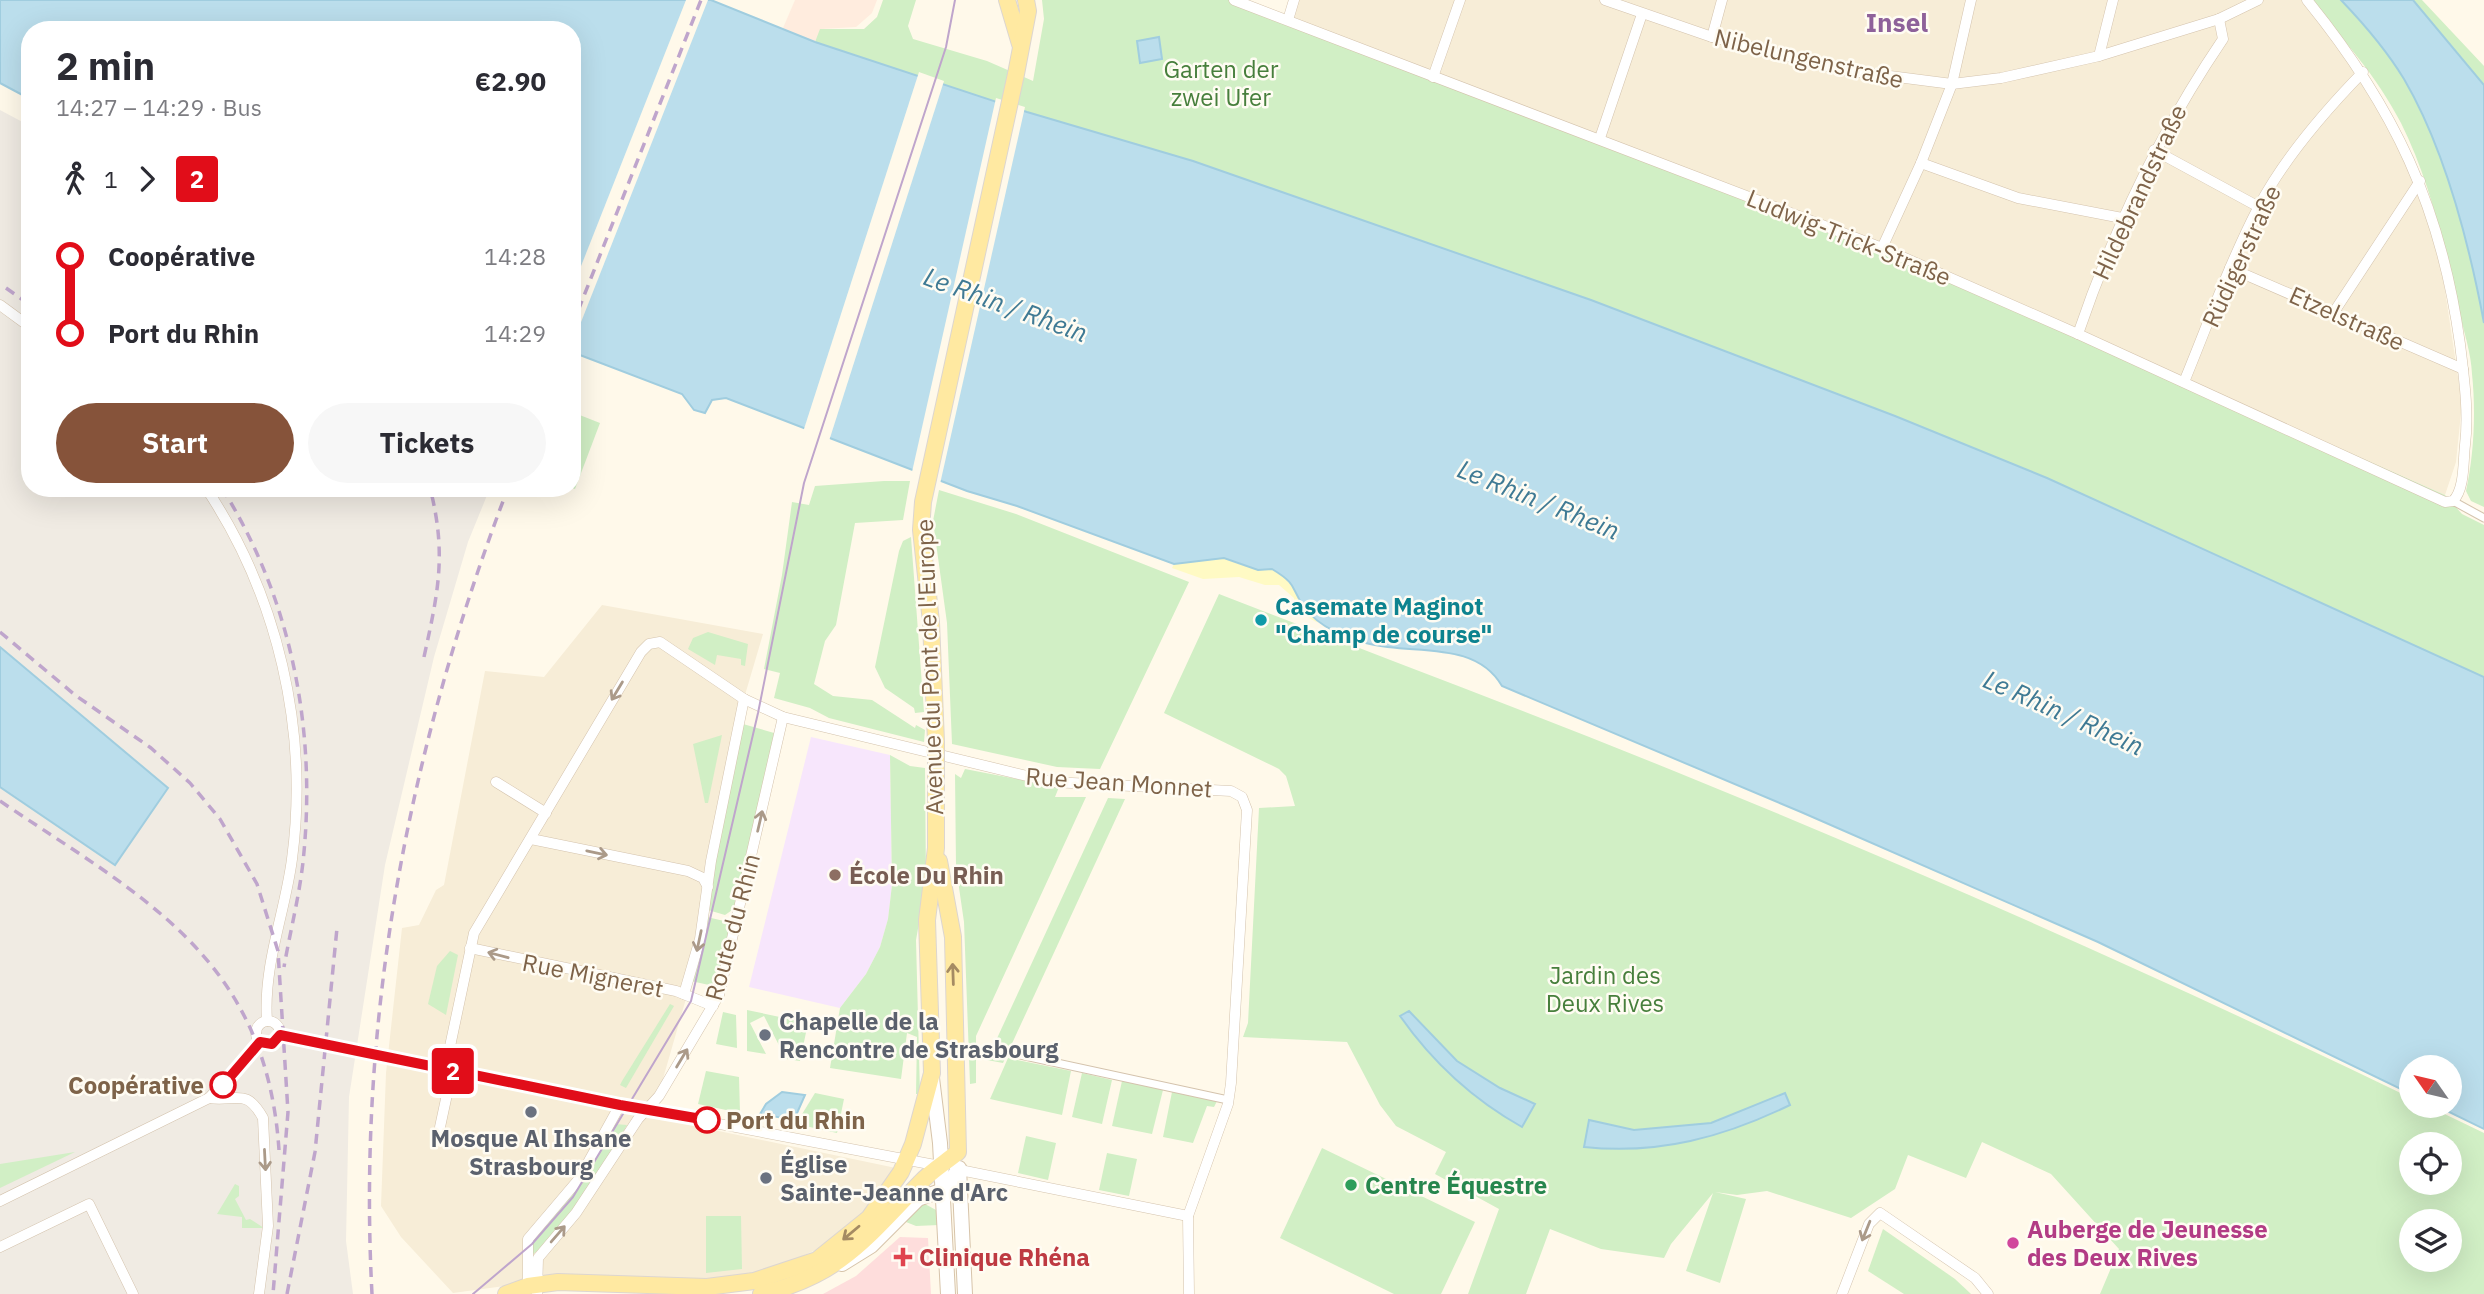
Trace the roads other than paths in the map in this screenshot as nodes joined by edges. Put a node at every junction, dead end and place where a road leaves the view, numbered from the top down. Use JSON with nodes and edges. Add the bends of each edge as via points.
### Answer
{"nodes":[{"id":1,"x":1007,"y":0,"type":"edge"},
{"id":2,"x":1026,"y":0,"type":"edge"},
{"id":3,"x":1234,"y":0,"type":"edge"},
{"id":4,"x":1294,"y":0,"type":"edge"},
{"id":5,"x":1460,"y":0,"type":"edge"},
{"id":6,"x":1605,"y":0,"type":"edge"},
{"id":7,"x":1721,"y":0,"type":"edge"},
{"id":8,"x":1971,"y":0,"type":"edge"},
{"id":9,"x":2113,"y":0,"type":"edge"},
{"id":10,"x":2258,"y":0,"type":"edge"},
{"id":11,"x":2307,"y":0,"type":"edge"},
{"id":12,"x":1642,"y":14,"type":"junction"},
{"id":13,"x":2219,"y":19,"type":"junction"},
{"id":14,"x":1288,"y":20,"type":"junction"},
{"id":15,"x":1712,"y":37,"type":"junction"},
{"id":16,"x":1021,"y":47,"type":"junction"},
{"id":17,"x":2099,"y":56,"type":"junction"},
{"id":18,"x":2363,"y":72,"type":"junction"},
{"id":19,"x":1433,"y":77,"type":"junction"},
{"id":20,"x":1952,"y":84,"type":"junction"},
{"id":21,"x":1600,"y":138,"type":"junction"},
{"id":22,"x":2154,"y":150,"type":"junction"},
{"id":23,"x":1921,"y":163,"type":"junction"},
{"id":24,"x":2420,"y":181,"type":"junction"},
{"id":25,"x":2259,"y":207,"type":"junction"},
{"id":26,"x":2122,"y":218,"type":"junction"},
{"id":27,"x":1882,"y":248,"type":"junction"},
{"id":28,"x":2230,"y":268,"type":"junction"},
{"id":29,"x":0,"y":305,"type":"edge"},
{"id":30,"x":2334,"y":312,"type":"junction"},
{"id":31,"x":21,"y":320,"type":"edge"},
{"id":32,"x":2078,"y":334,"type":"junction"},
{"id":33,"x":2463,"y":369,"type":"junction"},
{"id":34,"x":2184,"y":382,"type":"junction"},
{"id":35,"x":211,"y":497,"type":"edge"},
{"id":36,"x":2453,"y":501,"type":"junction"},
{"id":37,"x":2484,"y":518,"type":"edge"},
{"id":38,"x":744,"y":699,"type":"junction"},
{"id":39,"x":783,"y":718,"type":"junction"},
{"id":40,"x":496,"y":782,"type":"dead end"},
{"id":41,"x":545,"y":813,"type":"junction"},
{"id":42,"x":531,"y":839,"type":"junction"},
{"id":43,"x":936,"y":848,"type":"junction"},
{"id":44,"x":708,"y":887,"type":"junction"},
{"id":45,"x":470,"y":948,"type":"junction"},
{"id":46,"x":684,"y":995,"type":"junction"},
{"id":47,"x":713,"y":1006,"type":"junction"},
{"id":48,"x":267,"y":1021,"type":"junction"},
{"id":49,"x":280,"y":1035,"type":"junction"},
{"id":50,"x":260,"y":1042,"type":"junction"},
{"id":51,"x":1012,"y":1053,"type":"dead end"},
{"id":52,"x":449,"y":1070,"type":"junction"},
{"id":53,"x":932,"y":1073,"type":"junction"},
{"id":54,"x":209,"y":1098,"type":"junction"},
{"id":55,"x":1228,"y":1100,"type":"junction"},
{"id":56,"x":620,"y":1105,"type":"junction"},
{"id":57,"x":648,"y":1109,"type":"junction"},
{"id":58,"x":440,"y":1127,"type":"dead end"},
{"id":59,"x":958,"y":1153,"type":"junction"},
{"id":60,"x":906,"y":1160,"type":"junction"},
{"id":61,"x":941,"y":1166,"type":"junction"},
{"id":62,"x":959,"y":1170,"type":"junction"},
{"id":63,"x":943,"y":1190,"type":"junction"},
{"id":64,"x":0,"y":1201,"type":"edge"},
{"id":65,"x":1188,"y":1216,"type":"junction"},
{"id":66,"x":0,"y":1247,"type":"edge"},
{"id":67,"x":818,"y":1273,"type":"junction"},
{"id":68,"x":532,"y":1290,"type":"edge"},
{"id":69,"x":133,"y":1294,"type":"edge"},
{"id":70,"x":259,"y":1294,"type":"edge"},
{"id":71,"x":506,"y":1294,"type":"edge"},
{"id":72,"x":761,"y":1294,"type":"edge"},
{"id":73,"x":948,"y":1294,"type":"edge"},
{"id":74,"x":965,"y":1294,"type":"edge"},
{"id":75,"x":1189,"y":1294,"type":"edge"},
{"id":76,"x":1842,"y":1294,"type":"edge"},
{"id":77,"x":1988,"y":1294,"type":"edge"}],
"edges":[{"from":1,"to":16,"type":"main road"},
{"from":2,"to":16,"type":"main road","name":"Avenue du Pont de l'Europe"},
{"from":3,"to":14,"type":"street","name":"Ludwig-Trick-Straße"},
{"from":4,"to":14,"type":"street"},
{"from":5,"to":19,"type":"street"},
{"from":6,"to":12,"type":"street","name":"Nibelungenstraße"},
{"from":7,"to":15,"type":"street"},
{"from":8,"to":20,"type":"street"},
{"from":9,"to":17,"type":"street"},
{"from":10,"to":13,"type":"street","name":"Nibelungenstraße"},
{"from":11,"to":18,"type":"street"},
{"from":12,"to":15,"type":"street","name":"Nibelungenstraße"},
{"from":12,"to":21,"type":"street"},
{"from":13,"to":17,"type":"street","name":"Nibelungenstraße"},
{"from":13,"to":22,"type":"street","name":"Hildebrandstraße","via":[[2223,39]]},
{"from":14,"to":19,"type":"street","name":"Ludwig-Trick-Straße"},
{"from":15,"to":20,"type":"street","name":"Nibelungenstraße","via":[[1843,70]]},
{"from":16,"to":43,"type":"main road","name":"Avenue du Pont de l'Europe","bridge":true,"via":[[926,486],[921,530],[931,622]]},
{"from":17,"to":20,"type":"street","name":"Nibelungenstraße"},
{"from":18,"to":24,"type":"street"},
{"from":18,"to":25,"type":"street","name":"Rüdigerstraße","via":[[2324,113]]},
{"from":19,"to":21,"type":"street","name":"Ludwig-Trick-Straße"},
{"from":20,"to":23,"type":"street"},
{"from":21,"to":27,"type":"street","name":"Ludwig-Trick-Straße"},
{"from":22,"to":25,"type":"street"},
{"from":22,"to":26,"type":"street","name":"Hildebrandstraße"},
{"from":23,"to":26,"type":"street","via":[[2018,198]]},
{"from":23,"to":27,"type":"street"},
{"from":24,"to":30,"type":"street"},
{"from":24,"to":33,"type":"street","via":[[2447,277]]},
{"from":25,"to":28,"type":"street","name":"Rüdigerstraße"},
{"from":26,"to":32,"type":"street","name":"Hildebrandstraße"},
{"from":27,"to":32,"type":"street","name":"Ludwig-Trick-Straße"},
{"from":28,"to":30,"type":"street","name":"Etzelstraße"},
{"from":28,"to":34,"type":"street","name":"Rüdigerstraße"},
{"from":29,"to":31,"type":"street"},
{"from":30,"to":33,"type":"street","name":"Etzelstraße"},
{"from":32,"to":34,"type":"street","name":"Ludwig-Trick-Straße"},
{"from":33,"to":36,"type":"street","via":[[2468,424]]},
{"from":34,"to":36,"type":"street","name":"Ludwig-Trick-Straße","via":[[2445,502]]},
{"from":35,"to":48,"type":"street","via":[[238,543],[264,604],[284,670],[293,725],[296,823],[265,991]]},
{"from":36,"to":37,"type":"street"},
{"from":38,"to":39,"type":"street","name":"Rue Jean Monnet"},
{"from":38,"to":41,"type":"street","name":"Rue Jean Monnet","one_way":true,"via":[[660,642],[649,644]]},
{"from":38,"to":44,"type":"street","name":"Route du Rhin"},
{"from":47,"to":39,"type":"street","name":"Route du Rhin","one_way":true},
{"from":39,"to":55,"type":"street","name":"Rue Jean Monnet","via":[[1052,782],[1231,791],[1242,797],[1247,810],[1240,965]]},
{"from":40,"to":41,"type":"street"},
{"from":41,"to":42,"type":"street"},
{"from":42,"to":44,"type":"street","one_way":true,"via":[[688,871],[703,878]]},
{"from":42,"to":45,"type":"street","via":[[474,933]]},
{"from":43,"to":53,"type":"main road","name":"Avenue du Pont de l'Europe","via":[[927,920]]},
{"from":59,"to":43,"type":"main road","name":"Avenue du Pont de l'Europe","one_way":true,"via":[[951,915]]},
{"from":44,"to":46,"type":"street","name":"Route du Rhin","one_way":true},
{"from":46,"to":45,"type":"street","name":"Rue Migneret","one_way":true},
{"from":45,"to":52,"type":"street"},
{"from":46,"to":47,"type":"street","name":"Rue Migneret"},
{"from":57,"to":47,"type":"street","name":"Route du Rhin","one_way":true},
{"from":48,"to":49,"type":"street","via":[[278,1026]]},
{"from":48,"to":50,"type":"street","via":[[257,1027]]},
{"from":49,"to":50,"type":"street","via":[[272,1044]]},
{"from":49,"to":52,"type":"street"},
{"from":50,"to":54,"type":"street"},
{"from":51,"to":55,"type":"street"},
{"from":52,"to":56,"type":"street"},
{"from":52,"to":58,"type":"street"},
{"from":53,"to":60,"type":"main road","name":"Avenue du Pont de l'Europe"},
{"from":53,"to":61,"type":"main road"},
{"from":54,"to":64,"type":"street"},
{"from":54,"to":70,"type":"street","one_way":true,"via":[[240,1096],[256,1106],[263,1118],[268,1226]]},
{"from":55,"to":65,"type":"street","name":"Rue Jean Monnet"},
{"from":56,"to":57,"type":"street"},
{"from":56,"to":68,"type":"street","via":[[579,1180],[528,1239]]},
{"from":57,"to":60,"type":"street"},
{"from":68,"to":57,"type":"street","name":"Route du Rhin","one_way":true,"via":[[538,1258],[576,1213]]},
{"from":59,"to":61,"type":"main road"},
{"from":59,"to":62,"type":"main road","name":"Avenue du Pont de l'Europe"},
{"from":60,"to":61,"type":"street"},
{"from":60,"to":68,"type":"main road","name":"Avenue du Pont de l'Europe","one_way":true,"via":[[879,1205],[853,1233],[817,1260],[776,1275],[707,1287],[558,1282]]},
{"from":61,"to":62,"type":"street"},
{"from":61,"to":63,"type":"main road"},
{"from":61,"to":67,"type":"main road","via":[[864,1241]]},
{"from":62,"to":63,"type":"main road"},
{"from":62,"to":65,"type":"street"},
{"from":62,"to":74,"type":"main road","name":"Avenue du Pont de l'Europe"},
{"from":63,"to":67,"type":"main road","via":[[918,1199],[861,1254]]},
{"from":63,"to":73,"type":"main road"},
{"from":65,"to":75,"type":"street","name":"Rue Jean Monnet"},
{"from":66,"to":69,"type":"street","via":[[89,1204]]},
{"from":67,"to":72,"type":"main road","via":[[788,1288]]},
{"from":68,"to":71,"type":"main road","name":"Avenue du Pont de l'Europe"},
{"from":77,"to":76,"type":"street","one_way":true,"via":[[1975,1278],[1883,1213],[1869,1224]]}]}
